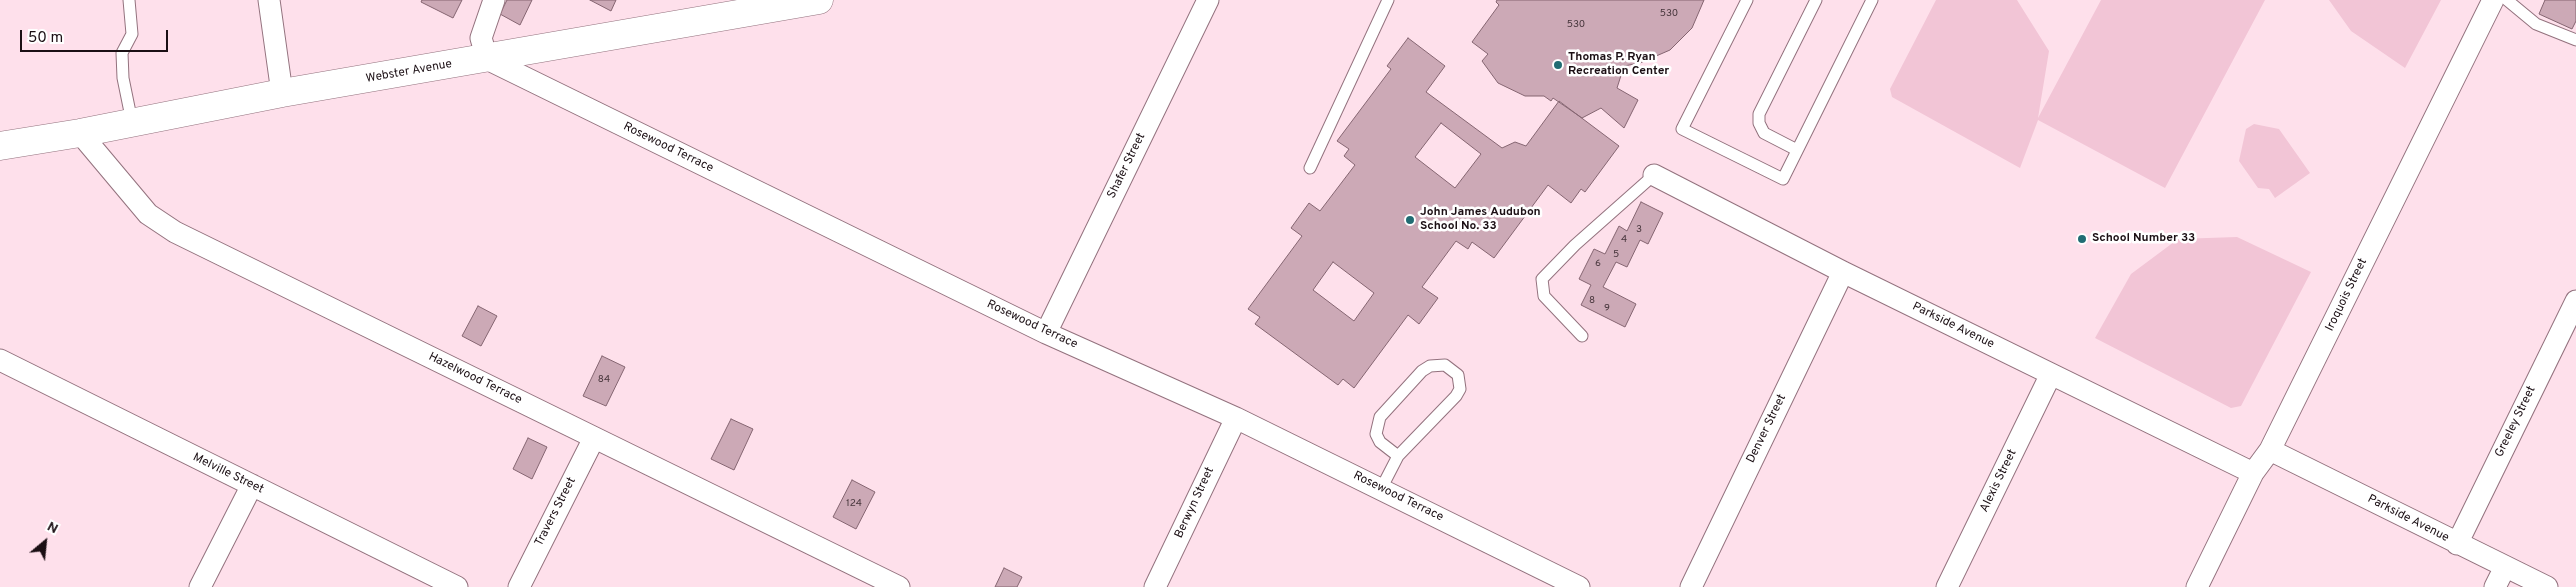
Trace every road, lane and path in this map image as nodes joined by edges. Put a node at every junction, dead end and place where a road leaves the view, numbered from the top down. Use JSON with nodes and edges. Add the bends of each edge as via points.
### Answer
{"nodes":[{"id":1,"x":129,"y":0,"type":"edge"},
{"id":2,"x":269,"y":0,"type":"edge"},
{"id":3,"x":494,"y":0,"type":"edge"},
{"id":4,"x":814,"y":0,"type":"edge"},
{"id":5,"x":1208,"y":0,"type":"edge"},
{"id":6,"x":1388,"y":0,"type":"edge"},
{"id":7,"x":1747,"y":0,"type":"edge"},
{"id":8,"x":1816,"y":0,"type":"edge"},
{"id":9,"x":1872,"y":0,"type":"edge"},
{"id":10,"x":2493,"y":0,"type":"edge"},
{"id":11,"x":2507,"y":0,"type":"edge"},
{"id":12,"x":2576,"y":40,"type":"edge"},
{"id":13,"x":487,"y":59,"type":"junction"},
{"id":14,"x":282,"y":93,"type":"junction"},
{"id":15,"x":132,"y":122,"type":"junction"},
{"id":16,"x":80,"y":133,"type":"junction"},
{"id":17,"x":0,"y":146,"type":"edge"},
{"id":18,"x":1798,"y":150,"type":"junction"},
{"id":19,"x":1310,"y":168,"type":"dead end"},
{"id":20,"x":1654,"y":175,"type":"joint"},
{"id":21,"x":1843,"y":272,"type":"junction"},
{"id":22,"x":2576,"y":301,"type":"edge"},
{"id":23,"x":1046,"y":333,"type":"junction"},
{"id":24,"x":1582,"y":336,"type":"dead end"},
{"id":25,"x":0,"y":360,"type":"edge"},
{"id":26,"x":2051,"y":374,"type":"junction"},
{"id":27,"x":1236,"y":418,"type":"junction"},
{"id":28,"x":594,"y":438,"type":"junction"},
{"id":29,"x":2270,"y":450,"type":"junction"},
{"id":30,"x":1398,"y":456,"type":"junction"},
{"id":31,"x":2254,"y":473,"type":"junction"},
{"id":32,"x":252,"y":485,"type":"junction"},
{"id":33,"x":1381,"y":488,"type":"junction"},
{"id":34,"x":2457,"y":544,"type":"junction"},
{"id":35,"x":2505,"y":568,"type":"junction"},
{"id":36,"x":200,"y":587,"type":"edge"},
{"id":37,"x":456,"y":587,"type":"edge"},
{"id":38,"x":518,"y":587,"type":"edge"},
{"id":39,"x":900,"y":587,"type":"edge"},
{"id":40,"x":1155,"y":587,"type":"edge"},
{"id":41,"x":1579,"y":587,"type":"edge"},
{"id":42,"x":1691,"y":587,"type":"edge"},
{"id":43,"x":1948,"y":587,"type":"edge"},
{"id":44,"x":2197,"y":587,"type":"edge"},
{"id":45,"x":2495,"y":587,"type":"edge"},
{"id":46,"x":2547,"y":587,"type":"edge"}],
"edges":[{"from":1,"to":15,"type":"lane","via":[[132,34],[122,53],[122,61]]},
{"from":2,"to":14,"type":"street"},
{"from":3,"to":13,"type":"street","via":[[481,38]]},
{"from":4,"to":13,"type":"street","name":"Webster Avenue"},
{"from":5,"to":23,"type":"street","name":"Shafer Street"},
{"from":6,"to":19,"type":"lane"},
{"from":7,"to":18,"type":"lane","via":[[1682,129],[1783,179]]},
{"from":8,"to":18,"type":"lane","via":[[1759,114],[1764,133]]},
{"from":9,"to":18,"type":"lane"},
{"from":10,"to":29,"type":"street","name":"Iroquois Street"},
{"from":11,"to":12,"type":"lane","via":[[2536,24]]},
{"from":13,"to":14,"type":"street","name":"Webster Avenue"},
{"from":13,"to":23,"type":"street","name":"Rosewood Terrace"},
{"from":14,"to":15,"type":"street","name":"Webster Avenue"},
{"from":15,"to":16,"type":"street","name":"Webster Avenue"},
{"from":16,"to":17,"type":"street","name":"Webster Avenue"},
{"from":16,"to":28,"type":"street","name":"Hazelwood Terrace","via":[[148,214],[175,232]]},
{"from":20,"to":21,"type":"street","name":"Parkside Avenue"},
{"from":20,"to":24,"type":"lane","via":[[1542,279],[1544,296]]},
{"from":21,"to":26,"type":"street","name":"Parkside Avenue"},
{"from":21,"to":42,"type":"street","name":"Denver Street"},
{"from":22,"to":34,"type":"street","name":"Greeley Street"},
{"from":23,"to":27,"type":"street","name":"Rosewood Terrace"},
{"from":25,"to":32,"type":"street","name":"Melville Street"},
{"from":26,"to":31,"type":"street","name":"Parkside Avenue"},
{"from":26,"to":43,"type":"street","name":"Alexis Street"},
{"from":27,"to":33,"type":"street","name":"Rosewood Terrace"},
{"from":27,"to":40,"type":"street","name":"Berwyn Street"},
{"from":28,"to":38,"type":"street","name":"Travers Street"},
{"from":28,"to":39,"type":"street","name":"Hazelwood Terrace"},
{"from":29,"to":31,"type":"street","name":"Iroquois Street"},
{"from":29,"to":34,"type":"street","name":"Parkside Avenue"},
{"from":30,"to":30,"type":"lane","via":[[1460,389],[1458,375],[1445,365],[1430,366],[1422,371],[1380,417],[1376,434],[1380,442]]},
{"from":30,"to":33,"type":"lane"},
{"from":31,"to":44,"type":"street","name":"Iroquois Street"},
{"from":32,"to":36,"type":"street"},
{"from":32,"to":37,"type":"street","name":"Melville Street"},
{"from":33,"to":41,"type":"street","name":"Rosewood Terrace"},
{"from":34,"to":35,"type":"street","name":"Parkside Avenue"},
{"from":35,"to":45,"type":"street"},
{"from":35,"to":46,"type":"street","name":"Parkside Avenue"}]}
